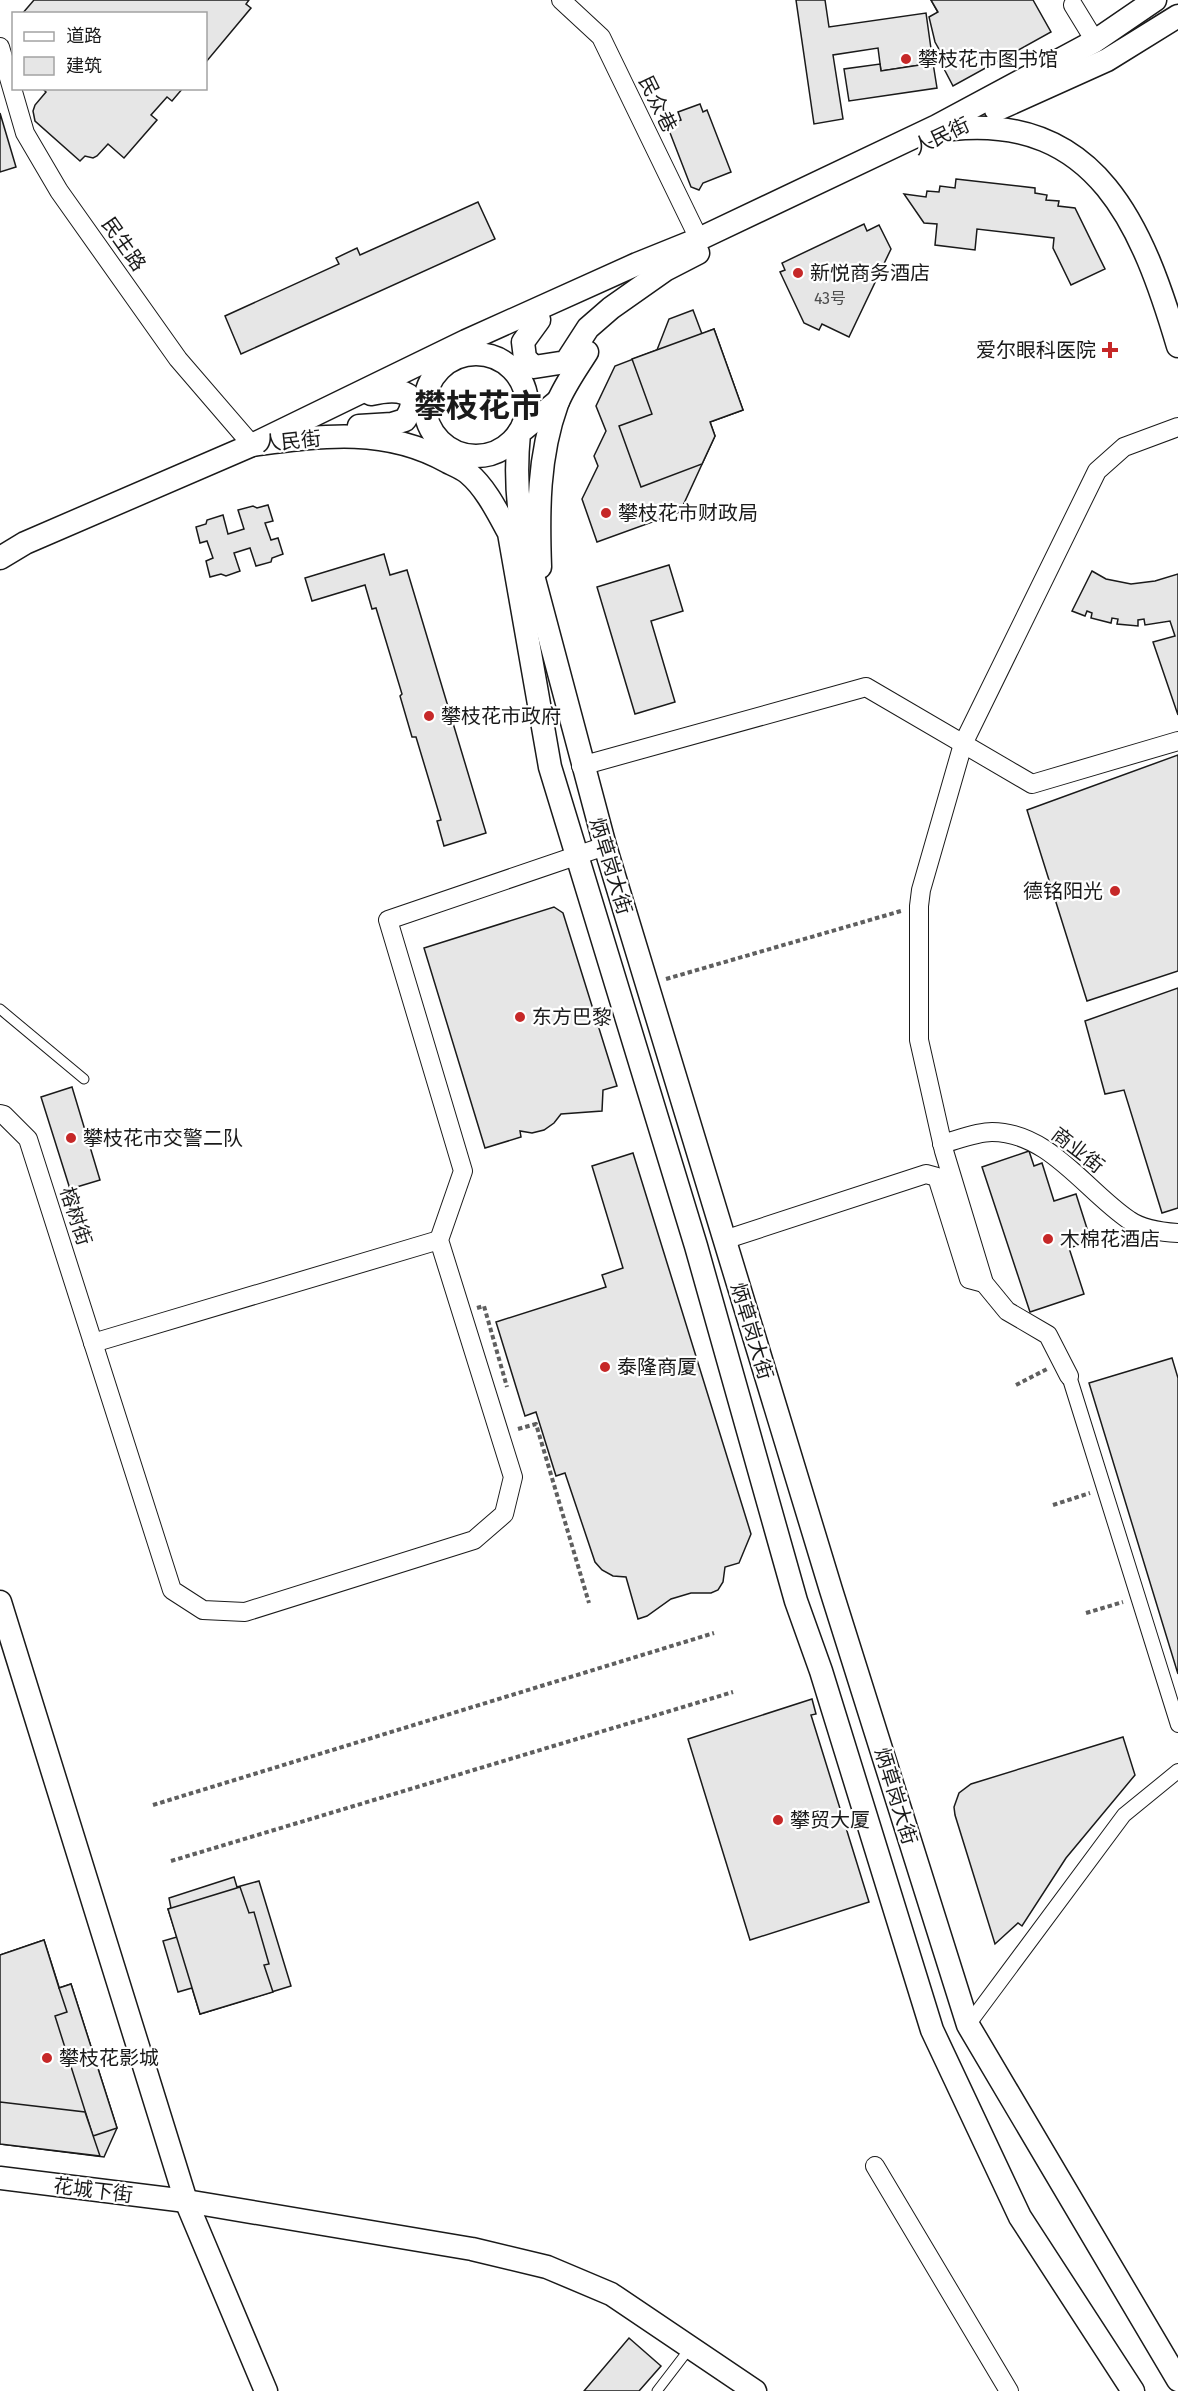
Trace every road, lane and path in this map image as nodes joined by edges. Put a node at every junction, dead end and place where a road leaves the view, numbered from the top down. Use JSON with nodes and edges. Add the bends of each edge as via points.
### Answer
{"nodes":[{"id":1,"x":561,"y":0,"type":"edge"},
{"id":2,"x":1155,"y":0,"type":"edge"},
{"id":3,"x":1073,"y":5,"type":"dead end"},
{"id":4,"x":1178,"y":16,"type":"edge"},
{"id":5,"x":1095,"y":41,"type":"junction"},
{"id":6,"x":0,"y":47,"type":"edge"},
{"id":7,"x":12,"y":89,"type":"edge"},
{"id":8,"x":12,"y":90,"type":"edge"},
{"id":9,"x":952,"y":129,"type":"junction"},
{"id":10,"x":700,"y":245,"type":"junction"},
{"id":11,"x":636,"y":292,"type":"junction"},
{"id":12,"x":539,"y":320,"type":"junction"},
{"id":13,"x":1178,"y":346,"type":"edge"},
{"id":14,"x":453,"y":359,"type":"junction"},
{"id":15,"x":356,"y":398,"type":"junction"},
{"id":16,"x":558,"y":401,"type":"junction"},
{"id":17,"x":318,"y":412,"type":"junction"},
{"id":18,"x":1178,"y":428,"type":"edge"},
{"id":19,"x":519,"y":432,"type":"junction"},
{"id":20,"x":379,"y":437,"type":"junction"},
{"id":21,"x":299,"y":439,"type":"junction"},
{"id":22,"x":443,"y":444,"type":"junction"},
{"id":23,"x":252,"y":445,"type":"junction"},
{"id":24,"x":468,"y":473,"type":"junction"},
{"id":25,"x":0,"y":558,"type":"edge"},
{"id":26,"x":537,"y":633,"type":"junction"},
{"id":27,"x":1178,"y":741,"type":"edge"},
{"id":28,"x":963,"y":744,"type":"junction"},
{"id":29,"x":582,"y":766,"type":"junction"},
{"id":30,"x":604,"y":846,"type":"junction"},
{"id":31,"x":576,"y":856,"type":"junction"},
{"id":32,"x":919,"y":906,"type":"junction"},
{"id":33,"x":647,"y":985,"type":"junction"},
{"id":34,"x":0,"y":1009,"type":"edge"},
{"id":35,"x":84,"y":1079,"type":"dead end"},
{"id":36,"x":0,"y":1114,"type":"edge"},
{"id":37,"x":942,"y":1144,"type":"junction"},
{"id":38,"x":1178,"y":1233,"type":"edge"},
{"id":39,"x":439,"y":1240,"type":"junction"},
{"id":40,"x":724,"y":1240,"type":"junction"},
{"id":41,"x":984,"y":1283,"type":"junction"},
{"id":42,"x":461,"y":1311,"type":"junction"},
{"id":43,"x":93,"y":1343,"type":"junction"},
{"id":44,"x":1069,"y":1376,"type":"joint"},
{"id":45,"x":509,"y":1396,"type":"dead end"},
{"id":46,"x":515,"y":1419,"type":"dead end"},
{"id":47,"x":1104,"y":1489,"type":"junction"},
{"id":48,"x":1053,"y":1505,"type":"dead end"},
{"id":49,"x":1138,"y":1597,"type":"junction"},
{"id":50,"x":0,"y":1602,"type":"edge"},
{"id":51,"x":589,"y":1603,"type":"dead end"},
{"id":52,"x":1086,"y":1613,"type":"dead end"},
{"id":53,"x":714,"y":1633,"type":"dead end"},
{"id":54,"x":733,"y":1692,"type":"dead end"},
{"id":55,"x":1178,"y":1725,"type":"edge"},
{"id":56,"x":1178,"y":1771,"type":"edge"},
{"id":57,"x":153,"y":1805,"type":"dead end"},
{"id":58,"x":171,"y":1861,"type":"dead end"},
{"id":59,"x":968,"y":2025,"type":"junction"},
{"id":60,"x":875,"y":2166,"type":"dead end"},
{"id":61,"x":0,"y":2178,"type":"edge"},
{"id":62,"x":186,"y":2201,"type":"junction"},
{"id":63,"x":690,"y":2348,"type":"junction"},
{"id":64,"x":1178,"y":2380,"type":"edge"},
{"id":65,"x":266,"y":2391,"type":"edge"},
{"id":66,"x":657,"y":2391,"type":"edge"},
{"id":67,"x":755,"y":2391,"type":"edge"},
{"id":68,"x":1009,"y":2391,"type":"edge"},
{"id":69,"x":1133,"y":2391,"type":"edge"}],
"edges":[{"from":1,"to":10,"type":"street","name":"民众巷","via":[[601,37]]},
{"from":2,"to":5,"type":"street","name":"人民街"},
{"from":3,"to":5,"type":"street"},
{"from":4,"to":9,"type":"street","name":"人民街","via":[[1107,60]]},
{"from":5,"to":10,"type":"street","name":"人民街","via":[[937,126]]},
{"from":6,"to":7,"type":"street","name":"民生路"},
{"from":8,"to":23,"type":"street","name":"民生路","via":[[25,134],[59,191],[178,359]]},
{"from":9,"to":10,"type":"street","name":"人民街"},
{"from":9,"to":13,"type":"street","via":[[1023,131],[1064,149],[1088,165],[1112,193],[1146,254]]},
{"from":10,"to":11,"type":"street"},
{"from":10,"to":12,"type":"street"},
{"from":10,"to":17,"type":"street","via":[[638,264]]},
{"from":11,"to":12,"type":"street","via":[[588,328],[566,362],[558,365],[534,367],[525,358],[524,342]]},
{"from":11,"to":16,"type":"street","via":[[592,344]]},
{"from":12,"to":14,"type":"street"},
{"from":14,"to":15,"type":"street"},
{"from":14,"to":19,"type":"street","via":[[485,354],[513,369],[527,400],[526,417]]},
{"from":14,"to":22,"type":"street","via":[[431,380],[426,396],[429,426]]},
{"from":15,"to":17,"type":"street"},
{"from":15,"to":21,"type":"street","via":[[398,391],[407,394],[412,410],[405,420],[392,424],[361,425]]},
{"from":16,"to":19,"type":"street"},
{"from":16,"to":26,"type":"street","via":[[541,476]]},
{"from":17,"to":23,"type":"street","name":"人民街"},
{"from":18,"to":28,"type":"street","via":[[1124,447],[1097,471]]},
{"from":19,"to":22,"type":"street","via":[[508,445],[478,457],[463,455]]},
{"from":19,"to":26,"type":"street","via":[[515,465],[520,522]]},
{"from":20,"to":21,"type":"street","name":"人民街"},
{"from":20,"to":22,"type":"street","name":"人民街"},
{"from":20,"to":24,"type":"street","via":[[433,454]]},
{"from":21,"to":23,"type":"street","name":"人民街"},
{"from":22,"to":24,"type":"street"},
{"from":23,"to":25,"type":"street","via":[[25,543]]},
{"from":24,"to":26,"type":"street","via":[[509,533]]},
{"from":26,"to":29,"type":"street","name":"炳草岗大街"},
{"from":26,"to":31,"type":"street","name":"炳草岗大街","via":[[550,767]]},
{"from":27,"to":28,"type":"street","via":[[1032,784]]},
{"from":28,"to":29,"type":"street","via":[[866,687]]},
{"from":28,"to":32,"type":"street"},
{"from":29,"to":30,"type":"street","name":"炳草岗大街"},
{"from":30,"to":31,"type":"street"},
{"from":30,"to":33,"type":"street","name":"炳草岗大街"},
{"from":31,"to":39,"type":"street","via":[[388,920],[464,1171]]},
{"from":31,"to":69,"type":"street","name":"炳草岗大街","via":[[696,1246],[796,1601],[932,2030],[1020,2217]]},
{"from":32,"to":33,"type":"path"},
{"from":32,"to":37,"type":"street","via":[[919,1040]]},
{"from":33,"to":40,"type":"street","name":"炳草岗大街"},
{"from":34,"to":35,"type":"lane"},
{"from":36,"to":43,"type":"street","name":"榕树街","via":[[28,1139]]},
{"from":37,"to":38,"type":"street","name":"商业街","via":[[991,1132],[1018,1137],[1043,1148],[1131,1221],[1158,1232]]},
{"from":37,"to":41,"type":"street"},
{"from":39,"to":42,"type":"street","name":"榕树街"},
{"from":39,"to":43,"type":"street"},
{"from":40,"to":41,"type":"street","via":[[926,1174],[937,1178],[969,1279]]},
{"from":40,"to":59,"type":"street","name":"炳草岗大街"},
{"from":41,"to":44,"type":"street","via":[[1007,1311],[1048,1335]]},
{"from":42,"to":43,"type":"street","name":"榕树街","via":[[513,1477],[504,1514],[474,1540],[244,1612],[203,1610],[172,1590]]},
{"from":42,"to":45,"type":"path","via":[[484,1306]]},
{"from":44,"to":47,"type":"street"},
{"from":46,"to":51,"type":"path","via":[[519,1430],[536,1424]]},
{"from":47,"to":48,"type":"path"},
{"from":47,"to":49,"type":"street"},
{"from":49,"to":52,"type":"path"},
{"from":49,"to":55,"type":"street"},
{"from":50,"to":62,"type":"street"},
{"from":53,"to":57,"type":"path"},
{"from":54,"to":58,"type":"path"},
{"from":56,"to":59,"type":"street","via":[[1124,1815]]},
{"from":59,"to":64,"type":"street","name":"炳草岗大街"},
{"from":60,"to":68,"type":"street"},
{"from":61,"to":62,"type":"street","name":"花城下街"},
{"from":62,"to":63,"type":"street","name":"花城下街","via":[[472,2249],[547,2267],[611,2294]]},
{"from":62,"to":65,"type":"street"},
{"from":63,"to":66,"type":"lane"},
{"from":63,"to":67,"type":"street","name":"花城下街"}]}
